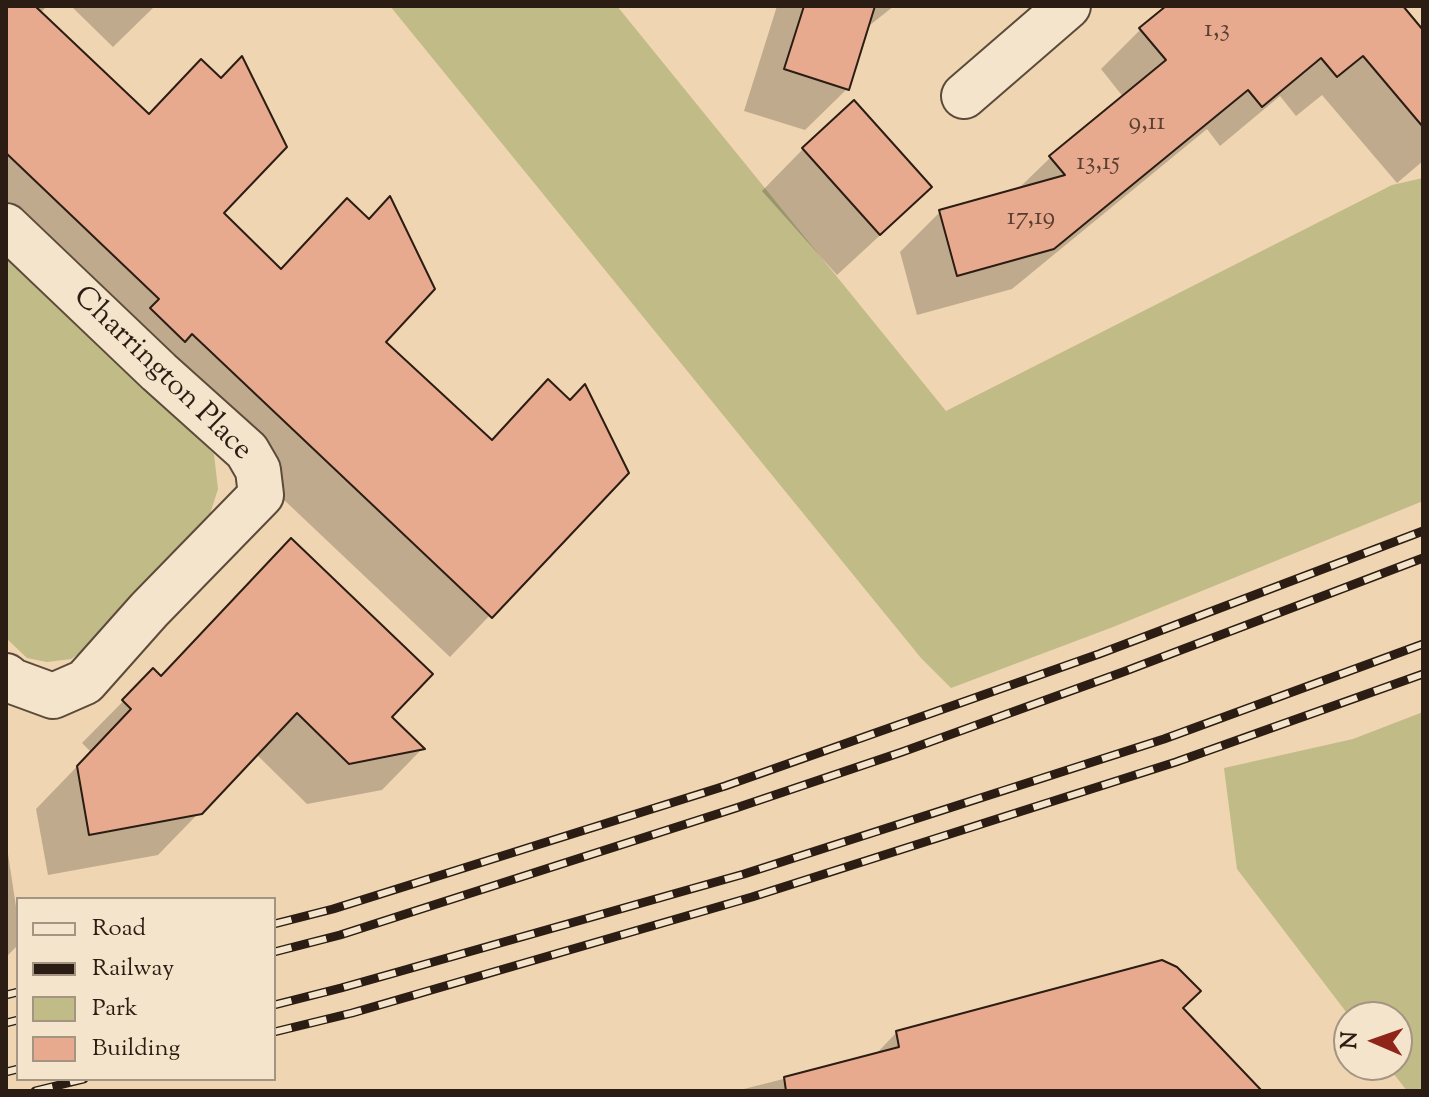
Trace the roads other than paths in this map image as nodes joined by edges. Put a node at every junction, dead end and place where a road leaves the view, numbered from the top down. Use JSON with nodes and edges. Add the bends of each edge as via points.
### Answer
{"nodes":[{"id":1,"x":1068,"y":6,"type":"edge"},
{"id":2,"x":964,"y":96,"type":"dead end"},
{"id":3,"x":6,"y":226,"type":"edge"},
{"id":4,"x":6,"y":676,"type":"edge"}],
"edges":[{"from":1,"to":2,"type":"street"},
{"from":3,"to":4,"type":"street","name":"Charrington Place","via":[[247,451],[258,470],[261,495],[85,682],[53,696]]}]}
